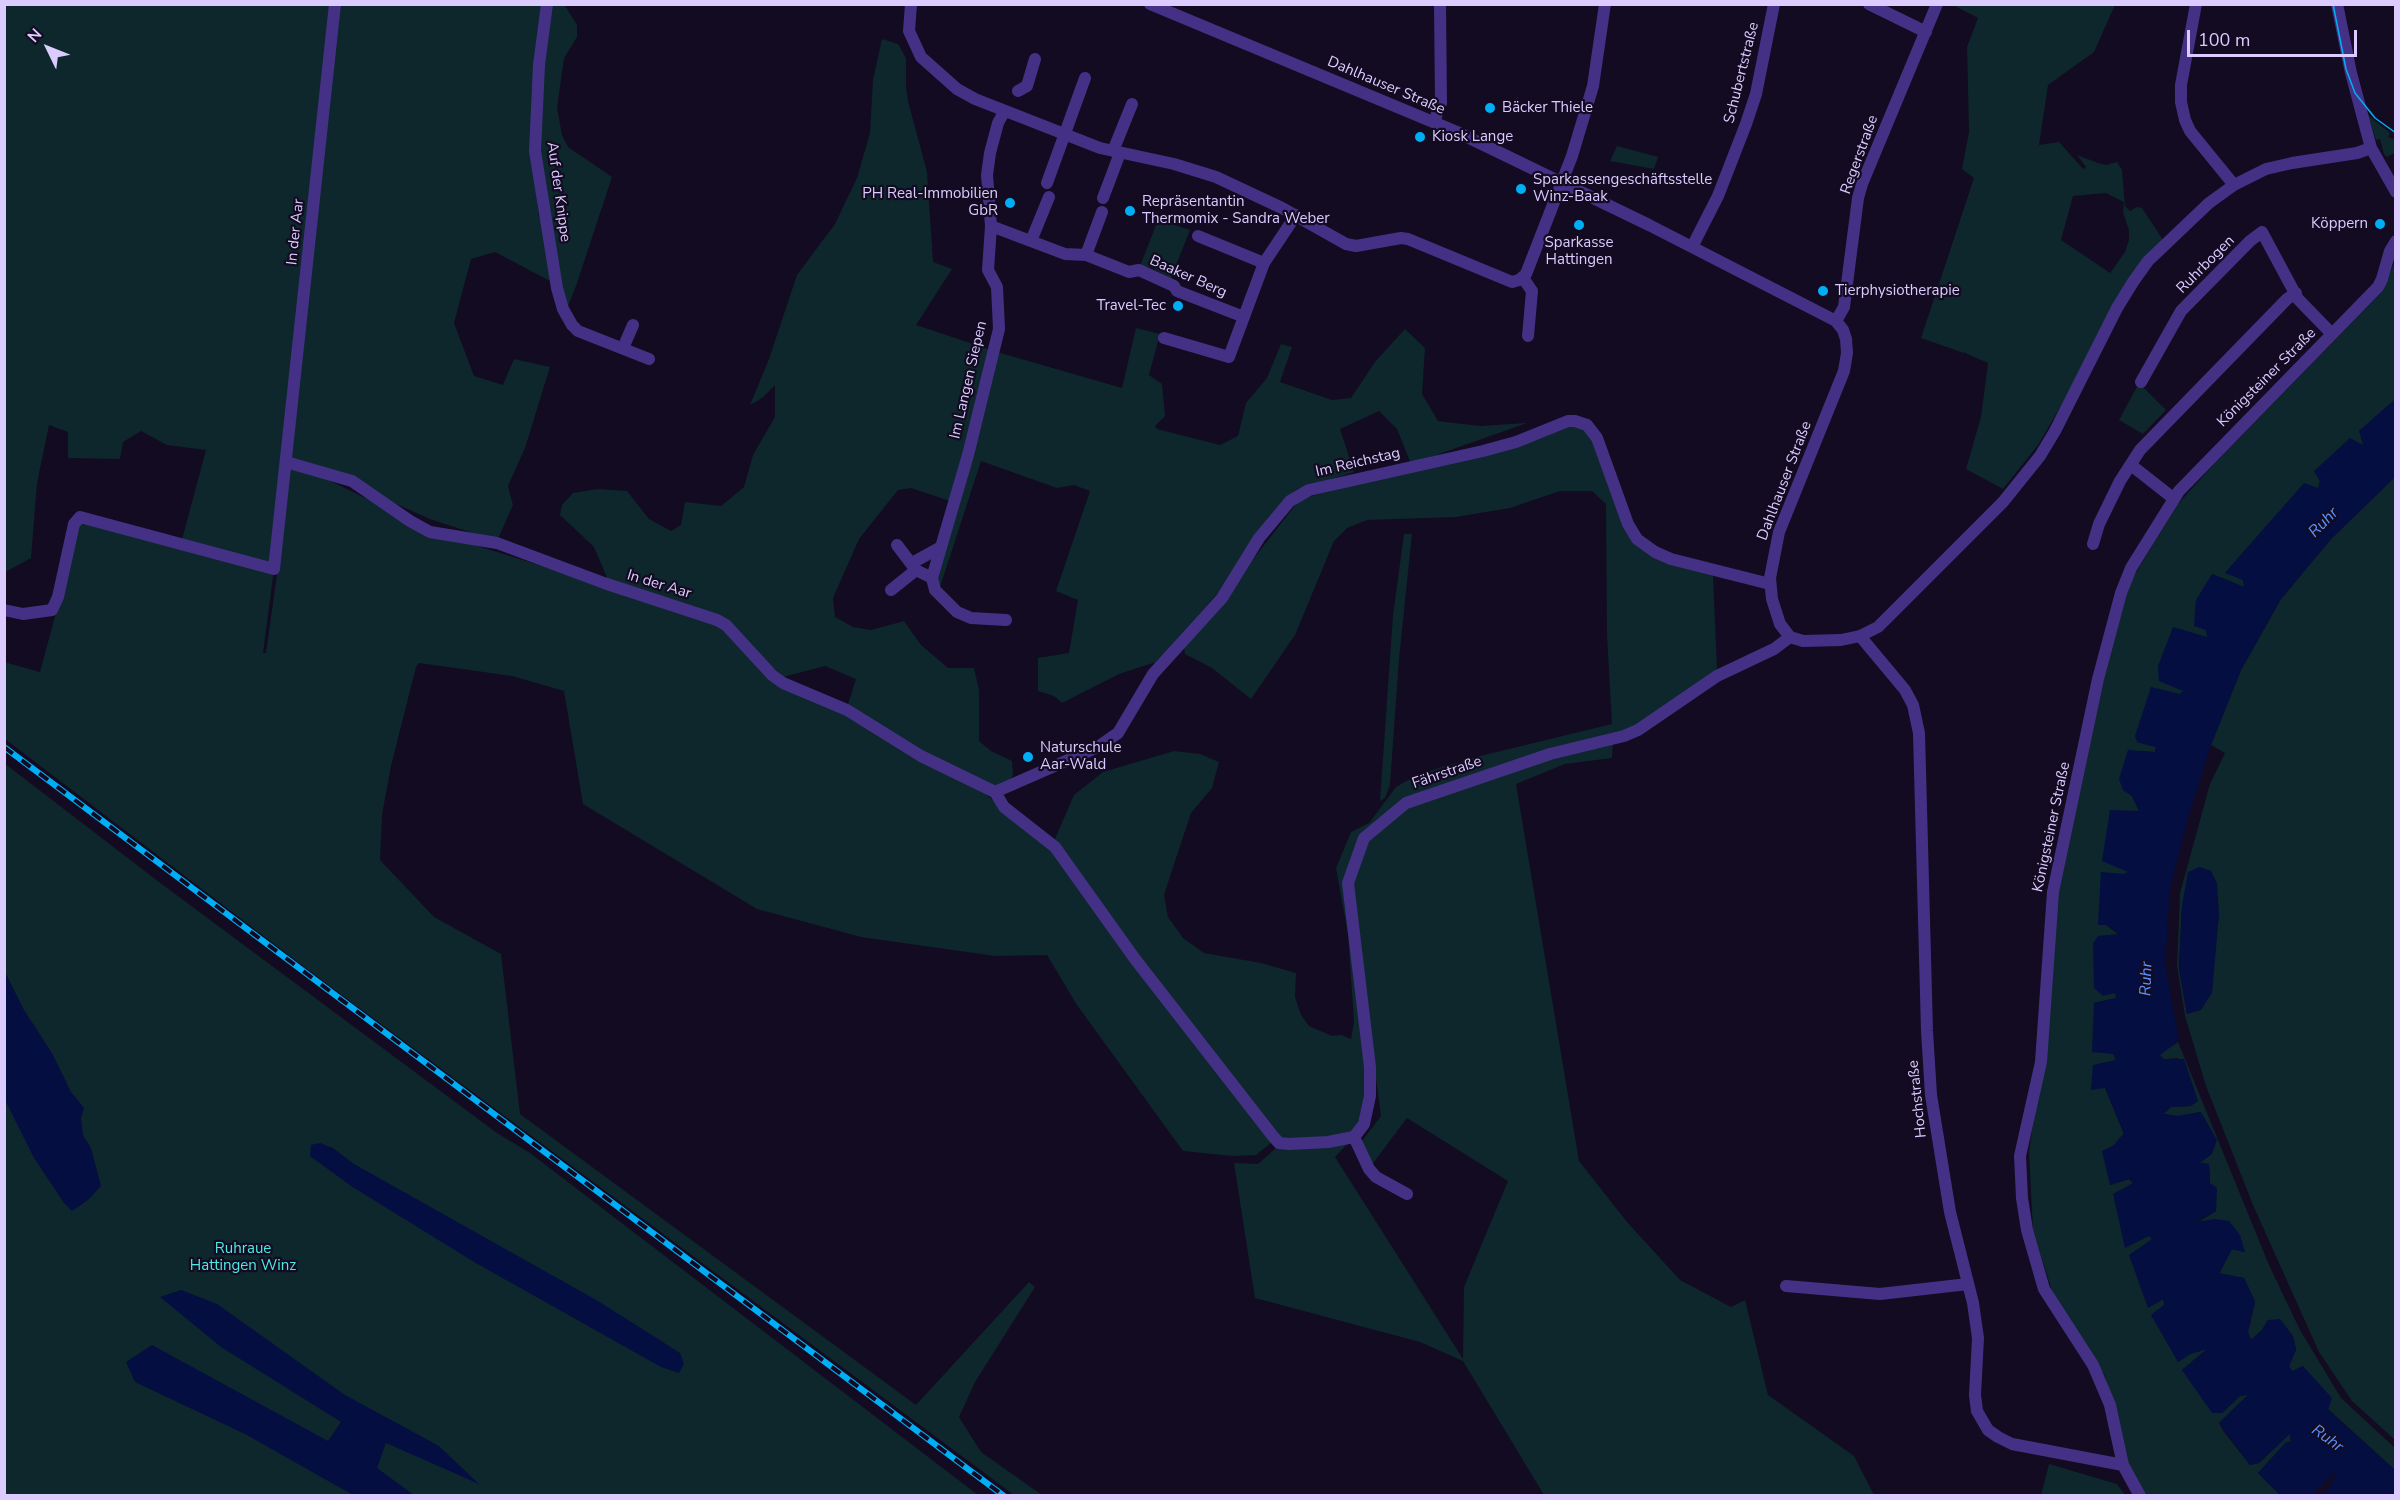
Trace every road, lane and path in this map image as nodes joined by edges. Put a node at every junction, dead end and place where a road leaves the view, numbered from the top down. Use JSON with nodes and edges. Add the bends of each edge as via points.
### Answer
{"nodes":[{"id":1,"x":335,"y":4,"type":"edge"},
{"id":2,"x":547,"y":4,"type":"edge"},
{"id":3,"x":911,"y":4,"type":"edge"},
{"id":4,"x":1150,"y":4,"type":"edge"},
{"id":5,"x":1440,"y":4,"type":"edge"},
{"id":6,"x":1605,"y":4,"type":"edge"},
{"id":7,"x":1774,"y":4,"type":"edge"},
{"id":8,"x":1869,"y":4,"type":"edge"},
{"id":9,"x":1937,"y":4,"type":"edge"},
{"id":10,"x":2196,"y":4,"type":"edge"},
{"id":11,"x":2337,"y":4,"type":"edge"},
{"id":12,"x":1167,"y":8,"type":"edge"},
{"id":13,"x":1926,"y":32,"type":"junction"},
{"id":14,"x":1035,"y":59,"type":"dead end"},
{"id":15,"x":1085,"y":78,"type":"dead end"},
{"id":16,"x":1017,"y":91,"type":"dead end"},
{"id":17,"x":1132,"y":104,"type":"dead end"},
{"id":18,"x":1004,"y":112,"type":"junction"},
{"id":19,"x":1434,"y":122,"type":"junction"},
{"id":20,"x":1064,"y":136,"type":"junction"},
{"id":21,"x":2371,"y":148,"type":"junction"},
{"id":22,"x":1116,"y":152,"type":"junction"},
{"id":23,"x":1561,"y":182,"type":"junction"},
{"id":24,"x":1047,"y":183,"type":"dead end"},
{"id":25,"x":2234,"y":185,"type":"junction"},
{"id":26,"x":2396,"y":192,"type":"edge"},
{"id":27,"x":1049,"y":196,"type":"dead end"},
{"id":28,"x":1103,"y":198,"type":"dead end"},
{"id":29,"x":1102,"y":212,"type":"dead end"},
{"id":30,"x":1296,"y":215,"type":"junction"},
{"id":31,"x":991,"y":226,"type":"junction"},
{"id":32,"x":1198,"y":236,"type":"dead end"},
{"id":33,"x":1031,"y":241,"type":"junction"},
{"id":34,"x":2396,"y":241,"type":"edge"},
{"id":35,"x":1692,"y":247,"type":"junction"},
{"id":36,"x":1086,"y":255,"type":"junction"},
{"id":37,"x":1264,"y":263,"type":"junction"},
{"id":38,"x":1523,"y":278,"type":"junction"},
{"id":39,"x":2296,"y":293,"type":"junction"},
{"id":40,"x":1244,"y":317,"type":"junction"},
{"id":41,"x":1836,"y":321,"type":"junction"},
{"id":42,"x":633,"y":325,"type":"dead end"},
{"id":43,"x":2332,"y":334,"type":"junction"},
{"id":44,"x":1528,"y":336,"type":"dead end"},
{"id":45,"x":1164,"y":338,"type":"dead end"},
{"id":46,"x":622,"y":348,"type":"junction"},
{"id":47,"x":649,"y":359,"type":"dead end"},
{"id":48,"x":2141,"y":382,"type":"dead end"},
{"id":49,"x":286,"y":462,"type":"junction"},
{"id":50,"x":2131,"y":465,"type":"junction"},
{"id":51,"x":2173,"y":498,"type":"junction"},
{"id":52,"x":2093,"y":544,"type":"dead end"},
{"id":53,"x":897,"y":545,"type":"dead end"},
{"id":54,"x":941,"y":547,"type":"junction"},
{"id":55,"x":914,"y":567,"type":"junction"},
{"id":56,"x":932,"y":578,"type":"junction"},
{"id":57,"x":1770,"y":584,"type":"junction"},
{"id":58,"x":891,"y":590,"type":"dead end"},
{"id":59,"x":4,"y":610,"type":"edge"},
{"id":60,"x":1006,"y":620,"type":"dead end"},
{"id":61,"x":1860,"y":636,"type":"junction"},
{"id":62,"x":1790,"y":637,"type":"junction"},
{"id":63,"x":995,"y":792,"type":"junction"},
{"id":64,"x":1354,"y":1137,"type":"junction"},
{"id":65,"x":1407,"y":1194,"type":"dead end"},
{"id":66,"x":1968,"y":1284,"type":"junction"},
{"id":67,"x":1786,"y":1286,"type":"dead end"},
{"id":68,"x":2123,"y":1465,"type":"junction"},
{"id":69,"x":2140,"y":1496,"type":"edge"}],
"edges":[{"from":1,"to":49,"type":"street","name":"In der Aar"},
{"from":2,"to":46,"type":"street","name":"Auf der Knippe","via":[[538,65],[535,151],[557,288],[563,309],[578,331]]},
{"from":3,"to":18,"type":"street","via":[[909,31],[921,57],[965,94]]},
{"from":4,"to":12,"type":"street","name":"Dahlhauser Straße"},
{"from":5,"to":19,"type":"street","via":[[1441,103]]},
{"from":6,"to":23,"type":"street","via":[[1593,86]]},
{"from":7,"to":35,"type":"street","name":"Schubertstraße","via":[[1746,124],[1718,196]]},
{"from":8,"to":13,"type":"street"},
{"from":9,"to":13,"type":"street","name":"Regerstraße"},
{"from":10,"to":25,"type":"street","via":[[2181,102],[2190,131]]},
{"from":11,"to":21,"type":"street"},
{"from":12,"to":19,"type":"street","name":"Dahlhauser Straße"},
{"from":13,"to":41,"type":"street","name":"Regerstraße","via":[[1862,183],[1844,307]]},
{"from":14,"to":16,"type":"street","via":[[1027,86]]},
{"from":15,"to":20,"type":"street"},
{"from":17,"to":22,"type":"street"},
{"from":18,"to":20,"type":"street"},
{"from":18,"to":31,"type":"street","name":"Im Langen Siepen","via":[[987,175]]},
{"from":19,"to":23,"type":"street","name":"Dahlhauser Straße"},
{"from":20,"to":22,"type":"street"},
{"from":20,"to":24,"type":"street"},
{"from":21,"to":25,"type":"street","via":[[2266,169]]},
{"from":21,"to":26,"type":"street"},
{"from":22,"to":28,"type":"street"},
{"from":22,"to":30,"type":"street","via":[[1208,175]]},
{"from":23,"to":35,"type":"street","name":"Dahlhauser Straße"},
{"from":23,"to":38,"type":"street"},
{"from":25,"to":61,"type":"street","via":[[2194,216],[2148,261],[2117,308],[2040,456],[2003,502],[1888,618]]},
{"from":27,"to":33,"type":"street"},
{"from":29,"to":36,"type":"street"},
{"from":30,"to":37,"type":"street"},
{"from":30,"to":38,"type":"street","via":[[1346,244],[1408,239],[1506,281]]},
{"from":31,"to":33,"type":"street","name":"Baaker Berg"},
{"from":31,"to":54,"type":"street","name":"Im Langen Siepen","via":[[988,270],[997,287],[999,329]]},
{"from":32,"to":37,"type":"street"},
{"from":33,"to":36,"type":"street","name":"Baaker Berg","via":[[1065,254]]},
{"from":34,"to":43,"type":"street","name":"Königsteiner Straße","via":[[2378,287]]},
{"from":35,"to":41,"type":"street","name":"Dahlhauser Straße"},
{"from":36,"to":40,"type":"street","name":"Baaker Berg","via":[[1129,272],[1139,270],[1177,291]]},
{"from":37,"to":40,"type":"street"},
{"from":38,"to":44,"type":"street","via":[[1532,291]]},
{"from":39,"to":43,"type":"street","name":"Ruhrbogen"},
{"from":39,"to":48,"type":"street","name":"Ruhrbogen","via":[[2262,232],[2181,311]]},
{"from":39,"to":50,"type":"street","via":[[2147,443]]},
{"from":40,"to":45,"type":"street","via":[[1229,357]]},
{"from":41,"to":57,"type":"street","name":"Dahlhauser Straße","via":[[1846,339],[1844,371],[1779,532]]},
{"from":42,"to":46,"type":"street"},
{"from":43,"to":51,"type":"street","name":"Königsteiner Straße"},
{"from":46,"to":47,"type":"street","name":"Auf der Knippe"},
{"from":49,"to":59,"type":"street","name":"In der Aar","via":[[274,569],[80,517],[74,524],[52,610],[23,614]]},
{"from":49,"to":63,"type":"street","name":"In der Aar","via":[[352,481],[430,531],[497,543],[604,584],[717,620],[776,679],[847,710],[921,756]]},
{"from":50,"to":51,"type":"street"},
{"from":50,"to":52,"type":"street"},
{"from":51,"to":68,"type":"street","name":"Königsteiner Straße","via":[[2127,578],[2098,679],[2053,892],[2040,1071],[2020,1156],[2022,1198],[2038,1272],[2099,1379],[2115,1424]]},
{"from":53,"to":55,"type":"street"},
{"from":54,"to":55,"type":"street"},
{"from":54,"to":56,"type":"street","name":"Im Langen Siepen"},
{"from":55,"to":56,"type":"street"},
{"from":55,"to":58,"type":"street"},
{"from":56,"to":60,"type":"street","via":[[935,590],[957,612],[971,618]]},
{"from":57,"to":62,"type":"street","name":"Dahlhauser Straße","via":[[1779,624]]},
{"from":57,"to":63,"type":"street","name":"Im Reichstag","via":[[1671,559],[1637,539],[1597,438],[1587,425],[1575,421],[1483,451],[1309,490],[1290,501],[1258,538],[1222,598],[1154,674],[1118,733],[1098,747]]},
{"from":61,"to":62,"type":"street","via":[[1821,642]]},
{"from":61,"to":66,"type":"street","name":"Hochstraße","via":[[1905,690],[1919,733],[1931,1095],[1950,1212]]},
{"from":62,"to":64,"type":"street","name":"Fährstraße","via":[[1774,649],[1716,676],[1638,730],[1550,754],[1406,803],[1364,838],[1348,883],[1370,1067],[1368,1110]]},
{"from":63,"to":64,"type":"street","via":[[1004,807],[1055,847],[1135,959],[1279,1143],[1317,1144]]},
{"from":64,"to":65,"type":"street","via":[[1376,1177]]},
{"from":66,"to":67,"type":"street","via":[[1880,1294]]},
{"from":66,"to":68,"type":"street","name":"Hochstraße","via":[[1979,1343],[1976,1406],[1984,1425],[2012,1444]]},
{"from":68,"to":69,"type":"street","name":"Königsteiner Straße"}]}
